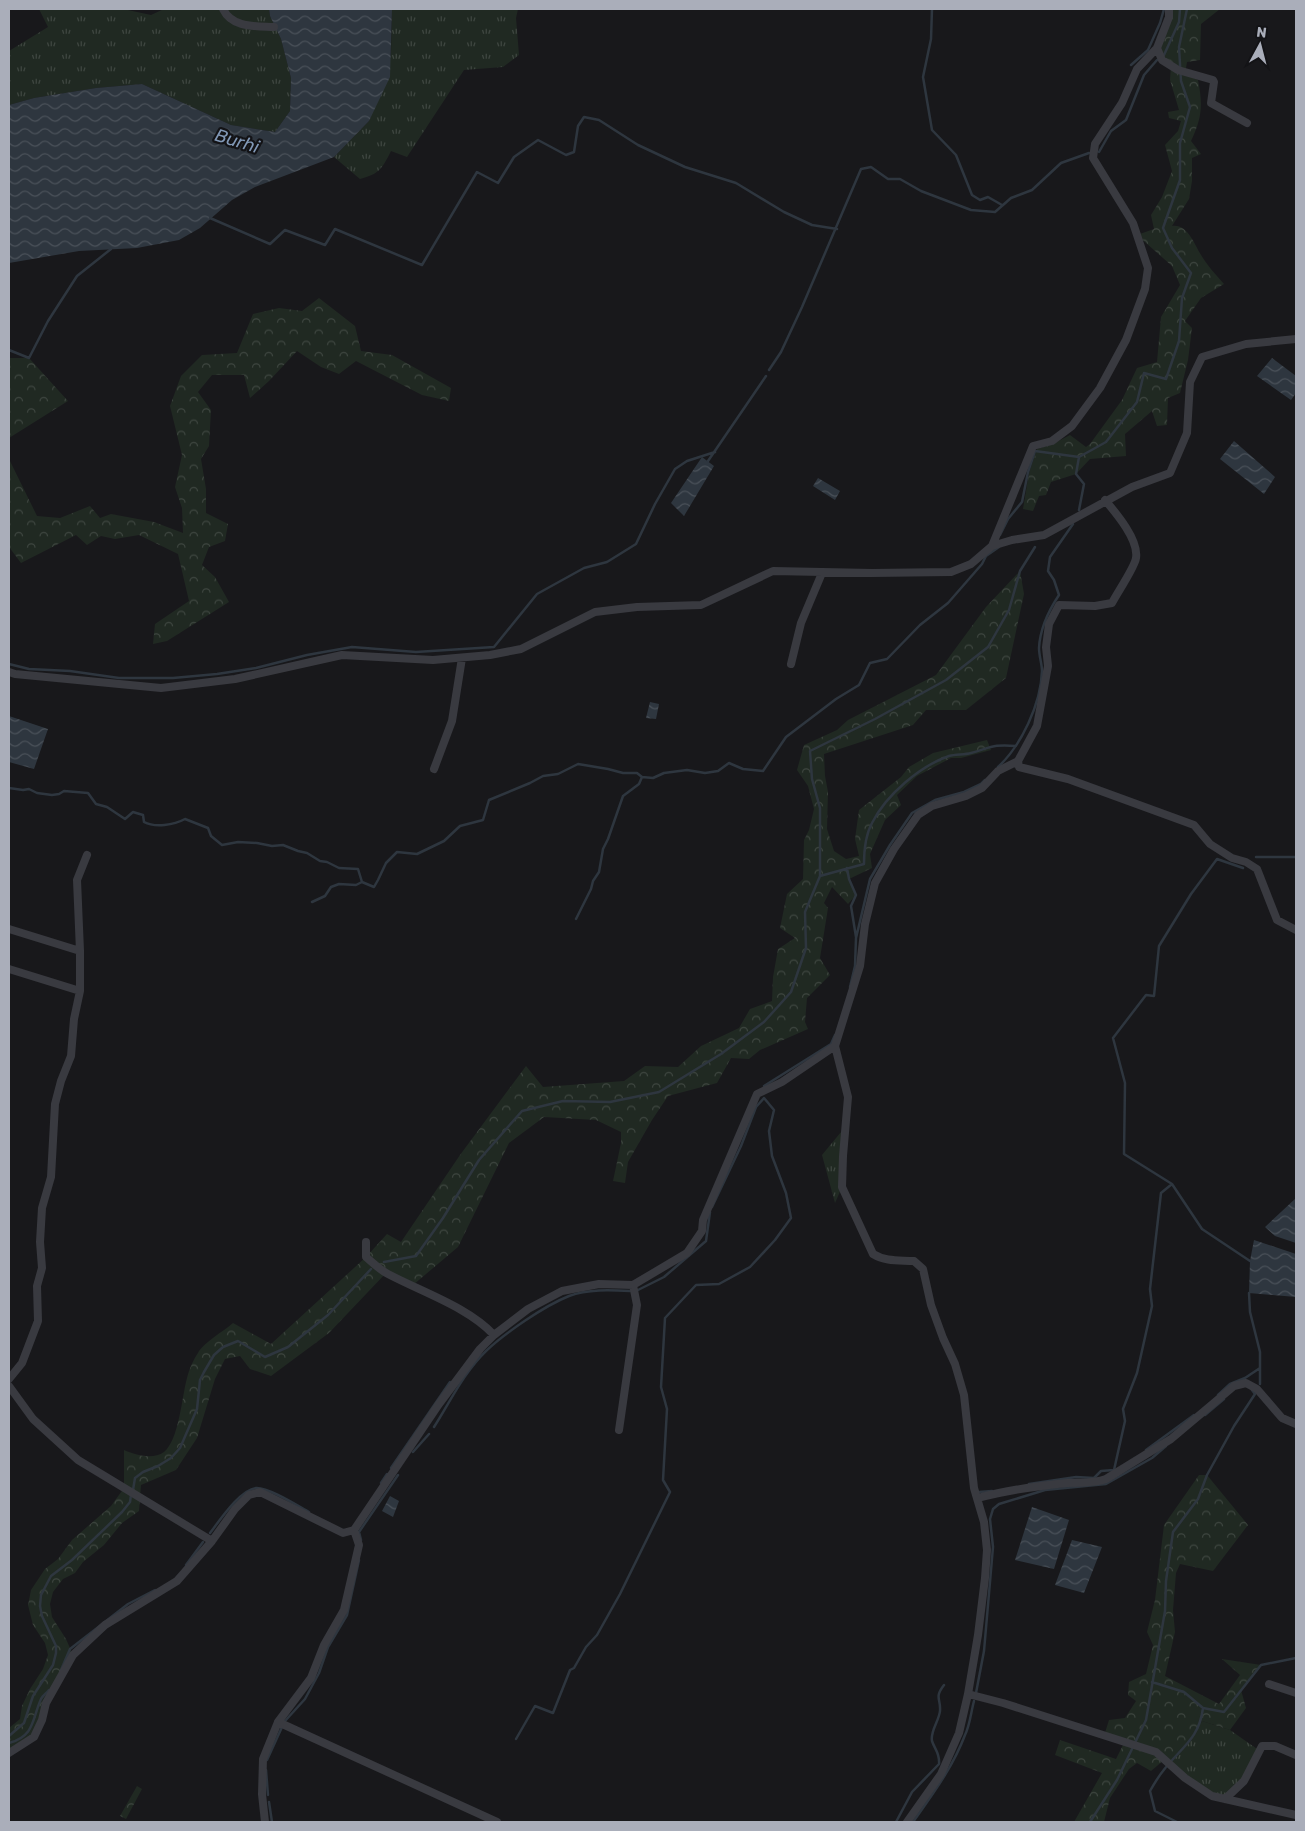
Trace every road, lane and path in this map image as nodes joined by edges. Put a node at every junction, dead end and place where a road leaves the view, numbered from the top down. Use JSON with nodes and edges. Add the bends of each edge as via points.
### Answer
{"nodes":[{"id":1,"x":223,"y":9,"type":"edge"},
{"id":2,"x":1169,"y":9,"type":"edge"},
{"id":3,"x":274,"y":27,"type":"dead end"},
{"id":4,"x":1157,"y":48,"type":"junction"},
{"id":5,"x":1247,"y":123,"type":"dead end"},
{"id":6,"x":1296,"y":340,"type":"edge"},
{"id":7,"x":1105,"y":500,"type":"junction"},
{"id":8,"x":992,"y":546,"type":"junction"},
{"id":9,"x":822,"y":573,"type":"junction"},
{"id":10,"x":462,"y":658,"type":"junction"},
{"id":11,"x":791,"y":664,"type":"dead end"},
{"id":12,"x":9,"y":672,"type":"edge"},
{"id":13,"x":1018,"y":761,"type":"junction"},
{"id":14,"x":434,"y":769,"type":"dead end"},
{"id":15,"x":87,"y":855,"type":"dead end"},
{"id":16,"x":9,"y":929,"type":"edge"},
{"id":17,"x":1296,"y":930,"type":"edge"},
{"id":18,"x":80,"y":951,"type":"junction"},
{"id":19,"x":9,"y":969,"type":"edge"},
{"id":20,"x":80,"y":991,"type":"junction"},
{"id":21,"x":835,"y":1046,"type":"junction"},
{"id":22,"x":366,"y":1242,"type":"dead end"},
{"id":23,"x":633,"y":1284,"type":"junction"},
{"id":24,"x":494,"y":1335,"type":"junction"},
{"id":25,"x":9,"y":1379,"type":"edge"},
{"id":26,"x":9,"y":1386,"type":"edge"},
{"id":27,"x":1296,"y":1424,"type":"edge"},
{"id":28,"x":618,"y":1430,"type":"dead end"},
{"id":29,"x":978,"y":1498,"type":"junction"},
{"id":30,"x":354,"y":1530,"type":"junction"},
{"id":31,"x":212,"y":1540,"type":"junction"},
{"id":32,"x":1269,"y":1684,"type":"dead end"},
{"id":33,"x":1296,"y":1693,"type":"edge"},
{"id":34,"x":968,"y":1694,"type":"junction"},
{"id":35,"x":278,"y":1722,"type":"junction"},
{"id":36,"x":9,"y":1753,"type":"edge"},
{"id":37,"x":1296,"y":1755,"type":"edge"},
{"id":38,"x":1225,"y":1800,"type":"junction"},
{"id":39,"x":1296,"y":1815,"type":"edge"},
{"id":40,"x":265,"y":1822,"type":"edge"},
{"id":41,"x":497,"y":1822,"type":"edge"},
{"id":42,"x":907,"y":1822,"type":"edge"}],
"edges":[{"from":1,"to":3,"type":"street","via":[[226,16],[240,24]]},
{"from":2,"to":4,"type":"street","via":[[1170,17]]},
{"from":4,"to":5,"type":"street","via":[[1162,60],[1178,70],[1213,80],[1212,103]]},
{"from":4,"to":8,"type":"street","via":[[1137,69],[1122,103],[1096,144],[1093,158],[1133,223],[1148,268],[1145,289],[1126,340],[1100,388],[1072,426],[1052,441],[1033,446]]},
{"from":6,"to":7,"type":"street","via":[[1246,344],[1202,357],[1190,382],[1187,433],[1170,473]]},
{"from":7,"to":8,"type":"street","via":[[1044,535]]},
{"from":7,"to":13,"type":"street","via":[[1136,546],[1136,559],[1112,603],[1059,605],[1049,624],[1048,666],[1036,726]]},
{"from":8,"to":9,"type":"street","via":[[971,564],[951,572]]},
{"from":9,"to":10,"type":"street","via":[[773,571],[701,605],[595,612],[521,649]]},
{"from":9,"to":11,"type":"street","via":[[801,623]]},
{"from":10,"to":12,"type":"street","via":[[433,660],[342,655],[235,679],[162,688]]},
{"from":10,"to":14,"type":"street","via":[[452,721]]},
{"from":13,"to":17,"type":"street","via":[[1019,767],[1068,780],[1194,825],[1210,844],[1257,869],[1277,920]]},
{"from":13,"to":21,"type":"street","via":[[998,771],[982,788],[932,806],[918,815],[894,850],[875,883],[865,924],[860,966]]},
{"from":15,"to":18,"type":"street","via":[[77,880]]},
{"from":16,"to":18,"type":"street"},
{"from":18,"to":20,"type":"street"},
{"from":19,"to":20,"type":"street"},
{"from":20,"to":25,"type":"street","via":[[71,1056],[55,1104],[51,1177],[42,1208],[38,1321],[22,1363]]},
{"from":21,"to":23,"type":"street","via":[[782,1082],[758,1094],[703,1220],[702,1231],[687,1253]]},
{"from":21,"to":29,"type":"street","via":[[848,1097],[842,1187],[873,1254],[890,1261],[914,1261],[923,1269],[931,1305],[964,1395],[974,1488]]},
{"from":22,"to":24,"type":"street","via":[[366,1257],[386,1273],[424,1290],[484,1325]]},
{"from":23,"to":24,"type":"street","via":[[599,1284],[562,1291],[528,1309]]},
{"from":23,"to":28,"type":"street","via":[[636,1305]]},
{"from":24,"to":30,"type":"street","via":[[480,1348],[439,1404]]},
{"from":26,"to":31,"type":"street","via":[[33,1419],[78,1460]]},
{"from":27,"to":29,"type":"street","via":[[1282,1418],[1257,1389],[1246,1383],[1234,1386],[1171,1439],[1106,1479]]},
{"from":29,"to":34,"type":"street","via":[[984,1522],[986,1559]]},
{"from":30,"to":31,"type":"street","via":[[343,1533],[260,1492],[249,1495]]},
{"from":30,"to":35,"type":"street","via":[[359,1545],[344,1610],[324,1645],[311,1678]]},
{"from":31,"to":36,"type":"street","via":[[177,1581],[106,1625],[73,1655],[46,1703],[34,1737]]},
{"from":32,"to":33,"type":"street"},
{"from":34,"to":38,"type":"street","via":[[1156,1752],[1185,1778],[1212,1796]]},
{"from":34,"to":42,"type":"street","via":[[959,1733],[941,1774]]},
{"from":35,"to":40,"type":"street","via":[[263,1759]]},
{"from":35,"to":41,"type":"street"},
{"from":37,"to":38,"type":"street","via":[[1275,1746],[1262,1746],[1244,1781]]},
{"from":38,"to":39,"type":"street"}]}
